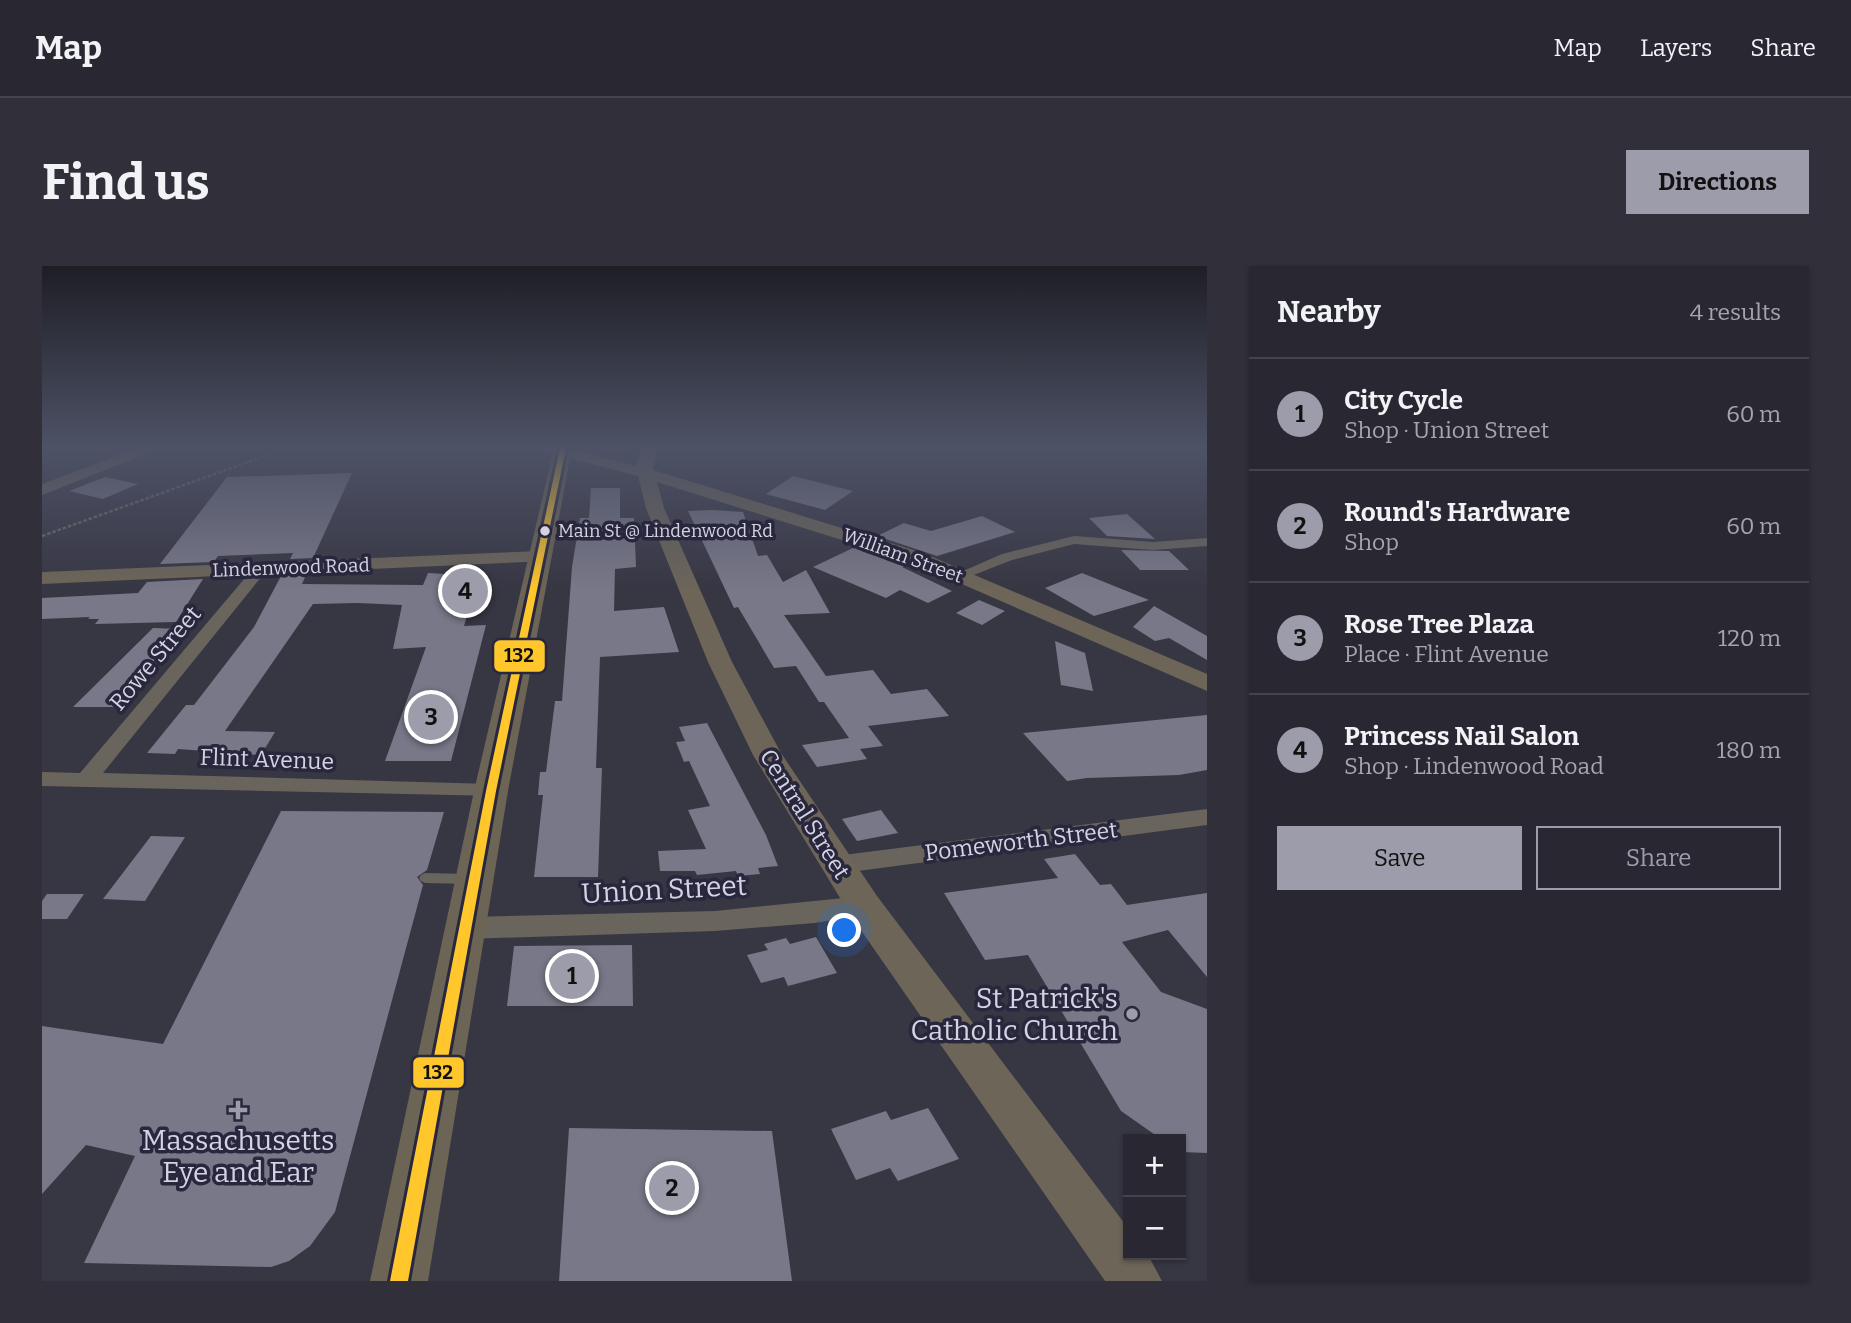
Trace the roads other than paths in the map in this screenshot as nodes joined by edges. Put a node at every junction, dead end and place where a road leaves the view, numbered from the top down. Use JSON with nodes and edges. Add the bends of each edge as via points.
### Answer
{"nodes":[{"id":1,"x":550,"y":495,"type":"edge"},
{"id":2,"x":650,"y":495,"type":"edge"},
{"id":3,"x":735,"y":495,"type":"edge"},
{"id":4,"x":1207,"y":542,"type":"edge"},
{"id":5,"x":540,"y":557,"type":"junction"},
{"id":6,"x":261,"y":568,"type":"junction"},
{"id":7,"x":961,"y":575,"type":"junction"},
{"id":8,"x":42,"y":578,"type":"edge"},
{"id":9,"x":1207,"y":683,"type":"edge"},
{"id":10,"x":42,"y":779,"type":"edge"},
{"id":11,"x":86,"y":780,"type":"junction"},
{"id":12,"x":491,"y":791,"type":"junction"},
{"id":13,"x":1207,"y":817,"type":"edge"},
{"id":14,"x":835,"y":864,"type":"junction"},
{"id":15,"x":425,"y":878,"type":"dead end"},
{"id":16,"x":474,"y":879,"type":"junction"},
{"id":17,"x":864,"y":906,"type":"junction"},
{"id":18,"x":466,"y":928,"type":"junction"},
{"id":19,"x":399,"y":1281,"type":"edge"},
{"id":20,"x":1136,"y":1281,"type":"edge"}],
"edges":[{"from":1,"to":5,"type":"main road"},
{"from":2,"to":14,"type":"street","name":"Central Street","via":[[730,683],[767,755]]},
{"from":3,"to":7,"type":"street","name":"William Street"},
{"from":4,"to":7,"type":"street","via":[[1153,546],[1073,540]]},
{"from":5,"to":6,"type":"street","name":"Lindenwood Road"},
{"from":5,"to":12,"type":"main road"},
{"from":6,"to":8,"type":"street","name":"Lindenwood Road"},
{"from":6,"to":11,"type":"street","name":"Rowe Street"},
{"from":7,"to":9,"type":"street","name":"William Street"},
{"from":10,"to":11,"type":"street","name":"Flint Avenue"},
{"from":11,"to":12,"type":"street","name":"Flint Avenue"},
{"from":12,"to":16,"type":"main road"},
{"from":13,"to":14,"type":"street","name":"Pomeworth Street"},
{"from":14,"to":17,"type":"street","name":"Central Street"},
{"from":15,"to":16,"type":"lane"},
{"from":16,"to":18,"type":"main road"},
{"from":17,"to":18,"type":"street","name":"Union Street","via":[[824,913],[673,922]]},
{"from":17,"to":20,"type":"street","name":"Central Street"},
{"from":18,"to":19,"type":"main road"}]}
